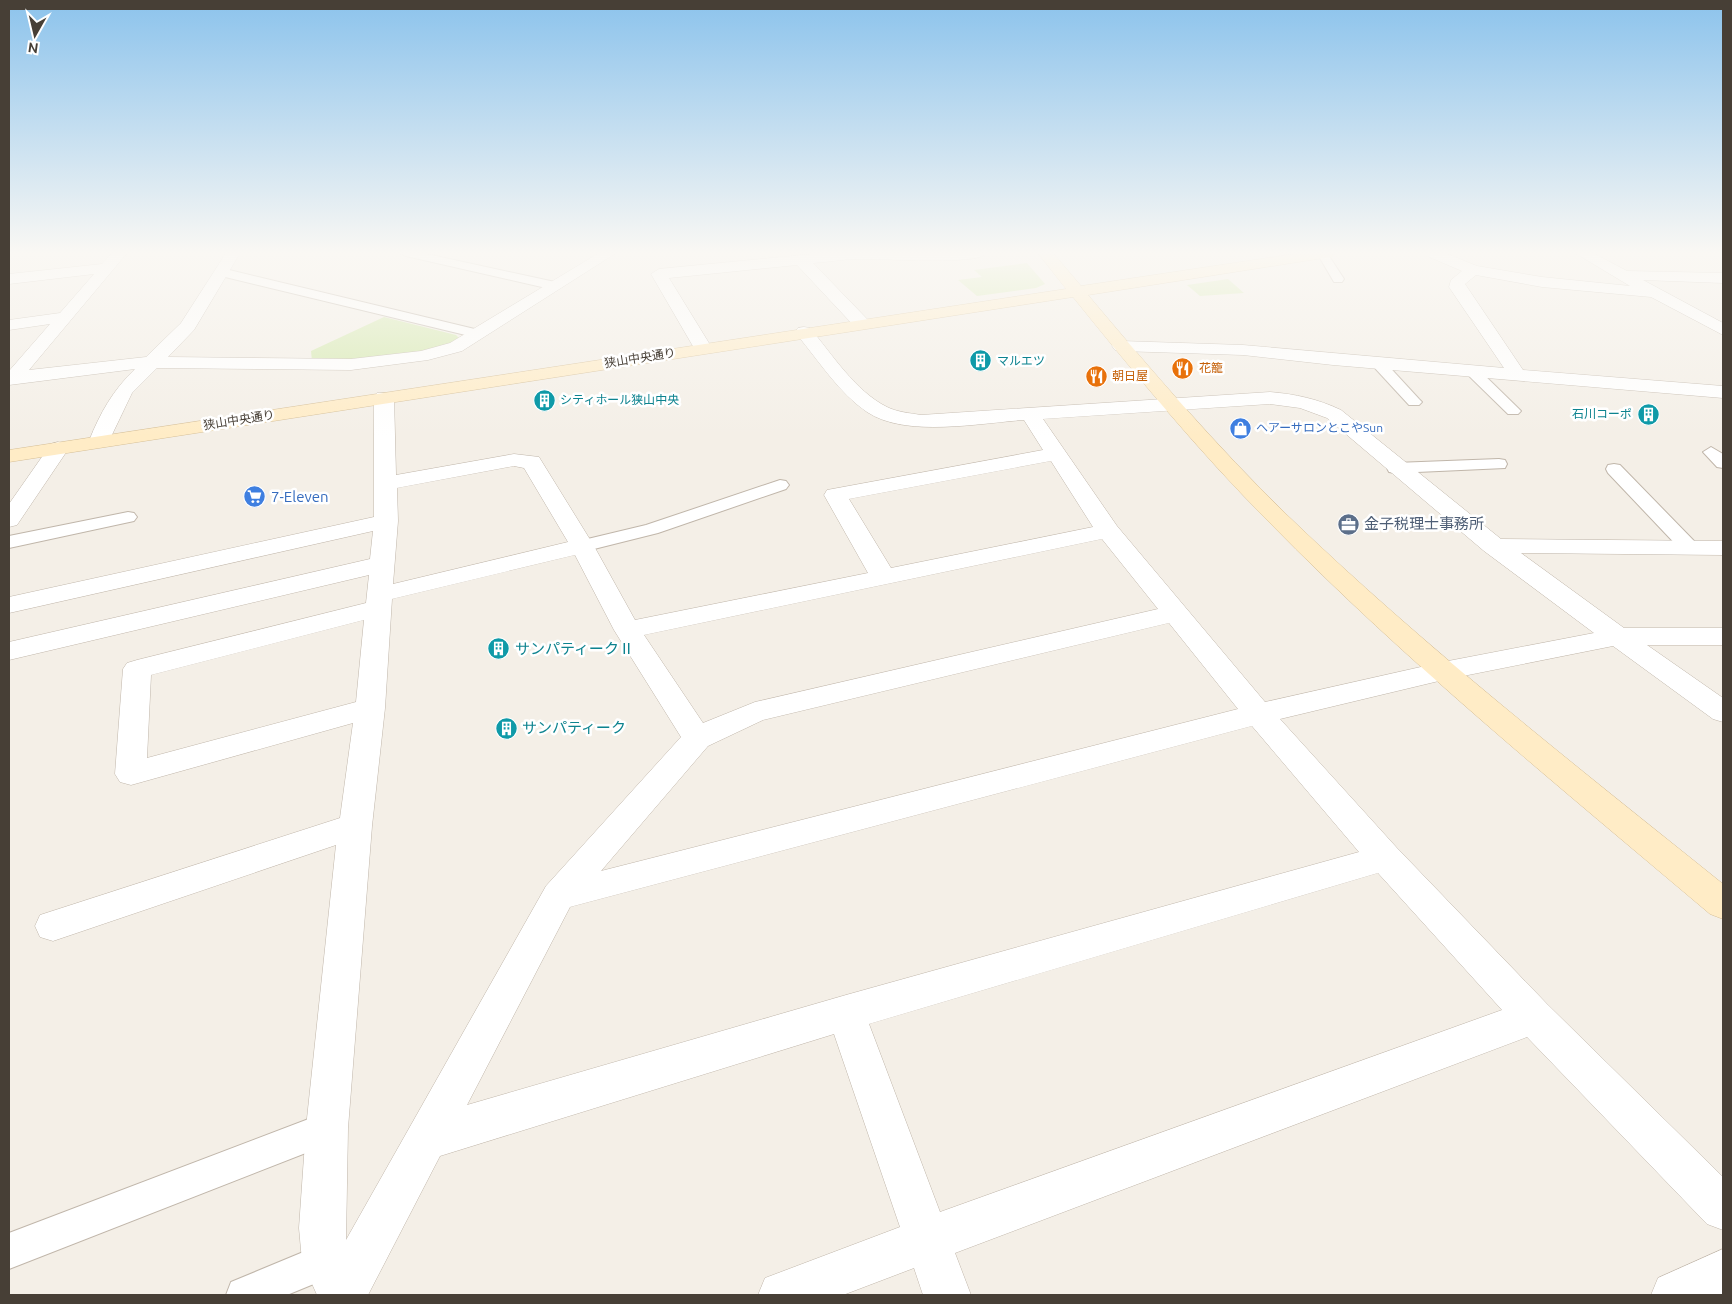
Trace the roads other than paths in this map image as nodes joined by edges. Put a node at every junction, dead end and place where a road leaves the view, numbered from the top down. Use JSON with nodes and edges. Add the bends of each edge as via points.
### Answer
{"nodes":[{"id":1,"x":67,"y":314,"type":"edge"},
{"id":2,"x":195,"y":314,"type":"edge"},
{"id":3,"x":394,"y":314,"type":"edge"},
{"id":4,"x":510,"y":314,"type":"edge"},
{"id":5,"x":683,"y":314,"type":"edge"},
{"id":6,"x":852,"y":314,"type":"edge"},
{"id":7,"x":930,"y":314,"type":"edge"},
{"id":8,"x":1095,"y":314,"type":"edge"},
{"id":9,"x":1475,"y":314,"type":"edge"},
{"id":10,"x":1697,"y":314,"type":"edge"},
{"id":11,"x":64,"y":317,"type":"junction"},
{"id":12,"x":862,"y":324,"type":"junction"},
{"id":13,"x":9,"y":325,"type":"edge"},
{"id":14,"x":1720,"y":326,"type":"edge"},
{"id":15,"x":804,"y":332,"type":"junction"},
{"id":16,"x":478,"y":334,"type":"junction"},
{"id":17,"x":1121,"y":346,"type":"junction"},
{"id":18,"x":703,"y":348,"type":"junction"},
{"id":19,"x":151,"y":362,"type":"junction"},
{"id":20,"x":1378,"y":364,"type":"junction"},
{"id":21,"x":1472,"y":371,"type":"junction"},
{"id":22,"x":1516,"y":373,"type":"junction"},
{"id":23,"x":10,"y":379,"type":"edge"},
{"id":24,"x":1723,"y":392,"type":"edge"},
{"id":25,"x":384,"y":397,"type":"junction"},
{"id":26,"x":1414,"y":402,"type":"dead end"},
{"id":27,"x":1172,"y":405,"type":"junction"},
{"id":28,"x":1513,"y":411,"type":"dead end"},
{"id":29,"x":1030,"y":414,"type":"junction"},
{"id":30,"x":99,"y":441,"type":"junction"},
{"id":31,"x":58,"y":448,"type":"junction"},
{"id":32,"x":1711,"y":452,"type":"dead end"},
{"id":33,"x":1056,"y":454,"type":"junction"},
{"id":34,"x":9,"y":456,"type":"edge"},
{"id":35,"x":1723,"y":463,"type":"edge"},
{"id":36,"x":1499,"y":464,"type":"dead end"},
{"id":37,"x":1395,"y":468,"type":"junction"},
{"id":38,"x":1614,"y":469,"type":"dead end"},
{"id":39,"x":385,"y":484,"type":"junction"},
{"id":40,"x":780,"y":485,"type":"dead end"},
{"id":41,"x":128,"y":517,"type":"dead end"},
{"id":42,"x":9,"y":520,"type":"edge"},
{"id":43,"x":386,"y":521,"type":"junction"},
{"id":44,"x":1108,"y":531,"type":"junction"},
{"id":45,"x":9,"y":542,"type":"edge"},
{"id":46,"x":582,"y":546,"type":"junction"},
{"id":47,"x":1493,"y":546,"type":"junction"},
{"id":48,"x":1689,"y":547,"type":"junction"},
{"id":49,"x":1723,"y":548,"type":"edge"},
{"id":50,"x":382,"y":564,"type":"junction"},
{"id":51,"x":883,"y":576,"type":"junction"},
{"id":52,"x":379,"y":602,"type":"junction"},
{"id":53,"x":9,"y":606,"type":"edge"},
{"id":54,"x":1176,"y":613,"type":"junction"},
{"id":55,"x":627,"y":630,"type":"junction"},
{"id":56,"x":1723,"y":636,"type":"edge"},
{"id":57,"x":1617,"y":637,"type":"junction"},
{"id":58,"x":9,"y":651,"type":"edge"},
{"id":59,"x":1443,"y":671,"type":"junction"},
{"id":60,"x":370,"y":708,"type":"junction"},
{"id":61,"x":1723,"y":712,"type":"edge"},
{"id":62,"x":1259,"y":714,"type":"junction"},
{"id":63,"x":697,"y":738,"type":"junction"},
{"id":64,"x":355,"y":826,"type":"junction"},
{"id":65,"x":1385,"y":858,"type":"junction"},
{"id":66,"x":558,"y":896,"type":"junction"},
{"id":67,"x":1723,"y":904,"type":"edge"},
{"id":68,"x":53,"y":926,"type":"dead end"},
{"id":69,"x":846,"y":1013,"type":"junction"},
{"id":70,"x":1533,"y":1017,"type":"junction"},
{"id":71,"x":327,"y":1128,"type":"junction"},
{"id":72,"x":428,"y":1138,"type":"junction"},
{"id":73,"x":1723,"y":1208,"type":"edge"},
{"id":74,"x":927,"y":1240,"type":"junction"},
{"id":75,"x":9,"y":1251,"type":"edge"},
{"id":76,"x":1723,"y":1272,"type":"edge"},
{"id":77,"x":336,"y":1284,"type":"edge"},
{"id":78,"x":244,"y":1295,"type":"edge"},
{"id":79,"x":782,"y":1295,"type":"edge"},
{"id":80,"x":947,"y":1295,"type":"edge"},
{"id":81,"x":1675,"y":1295,"type":"edge"}],
"edges":[{"from":1,"to":11,"type":"street"},
{"from":2,"to":19,"type":"street","via":[[188,326]]},
{"from":3,"to":16,"type":"lane"},
{"from":4,"to":16,"type":"street"},
{"from":5,"to":18,"type":"street"},
{"from":6,"to":12,"type":"street"},
{"from":7,"to":12,"type":"street","name":"狭山中央通り"},
{"from":8,"to":17,"type":"street"},
{"from":9,"to":22,"type":"street"},
{"from":10,"to":14,"type":"street"},
{"from":11,"to":13,"type":"street"},
{"from":11,"to":23,"type":"street"},
{"from":12,"to":15,"type":"street","name":"狭山中央通り"},
{"from":15,"to":18,"type":"street","name":"狭山中央通り"},
{"from":15,"to":29,"type":"street","via":[[862,398],[892,416],[921,421]]},
{"from":16,"to":19,"type":"street","via":[[456,347],[434,354],[383,362],[333,366]]},
{"from":17,"to":20,"type":"street","via":[[1243,350]]},
{"from":17,"to":27,"type":"street"},
{"from":18,"to":25,"type":"street","name":"狭山中央通り"},
{"from":19,"to":23,"type":"street"},
{"from":19,"to":30,"type":"street","via":[[124,390]]},
{"from":20,"to":21,"type":"street"},
{"from":20,"to":26,"type":"lane"},
{"from":21,"to":22,"type":"street"},
{"from":21,"to":28,"type":"lane"},
{"from":22,"to":24,"type":"street"},
{"from":25,"to":30,"type":"street","name":"狭山中央通り"},
{"from":25,"to":39,"type":"street"},
{"from":27,"to":29,"type":"street"},
{"from":27,"to":37,"type":"street","via":[[1270,398],[1307,402],[1334,414]]},
{"from":27,"to":59,"type":"street","via":[[1277,516]]},
{"from":29,"to":33,"type":"street"},
{"from":30,"to":31,"type":"street","name":"狭山中央通り"},
{"from":31,"to":34,"type":"street","name":"狭山中央通り"},
{"from":31,"to":42,"type":"street"},
{"from":32,"to":35,"type":"lane"},
{"from":33,"to":44,"type":"street"},
{"from":33,"to":51,"type":"street","via":[[835,495]]},
{"from":36,"to":37,"type":"lane"},
{"from":37,"to":47,"type":"street"},
{"from":38,"to":48,"type":"lane"},
{"from":39,"to":43,"type":"street"},
{"from":39,"to":46,"type":"street","via":[[525,460],[531,462]]},
{"from":40,"to":46,"type":"lane","via":[[652,529]]},
{"from":41,"to":45,"type":"lane"},
{"from":43,"to":50,"type":"street"},
{"from":43,"to":53,"type":"street"},
{"from":44,"to":51,"type":"street"},
{"from":44,"to":54,"type":"street"},
{"from":46,"to":52,"type":"street"},
{"from":46,"to":55,"type":"street"},
{"from":47,"to":48,"type":"street"},
{"from":47,"to":57,"type":"street"},
{"from":48,"to":49,"type":"street"},
{"from":50,"to":52,"type":"street"},
{"from":50,"to":58,"type":"street"},
{"from":51,"to":55,"type":"street"},
{"from":52,"to":60,"type":"street"},
{"from":52,"to":60,"type":"street","via":[[137,669],[131,774]]},
{"from":54,"to":62,"type":"street"},
{"from":54,"to":63,"type":"street","via":[[756,712]]},
{"from":55,"to":63,"type":"street"},
{"from":56,"to":57,"type":"street"},
{"from":57,"to":59,"type":"street"},
{"from":57,"to":61,"type":"street"},
{"from":59,"to":62,"type":"street"},
{"from":59,"to":67,"type":"street"},
{"from":60,"to":64,"type":"street"},
{"from":62,"to":65,"type":"street"},
{"from":62,"to":66,"type":"street"},
{"from":63,"to":66,"type":"street"},
{"from":64,"to":68,"type":"street"},
{"from":64,"to":71,"type":"street"},
{"from":65,"to":69,"type":"street"},
{"from":65,"to":70,"type":"street"},
{"from":66,"to":72,"type":"street"},
{"from":69,"to":72,"type":"street"},
{"from":69,"to":74,"type":"street"},
{"from":70,"to":73,"type":"street"},
{"from":70,"to":74,"type":"street"},
{"from":71,"to":75,"type":"lane"},
{"from":71,"to":77,"type":"street","via":[[322,1228]]},
{"from":72,"to":77,"type":"street"},
{"from":74,"to":79,"type":"street"},
{"from":74,"to":80,"type":"street"},
{"from":76,"to":81,"type":"street"},
{"from":77,"to":78,"type":"lane"}]}
